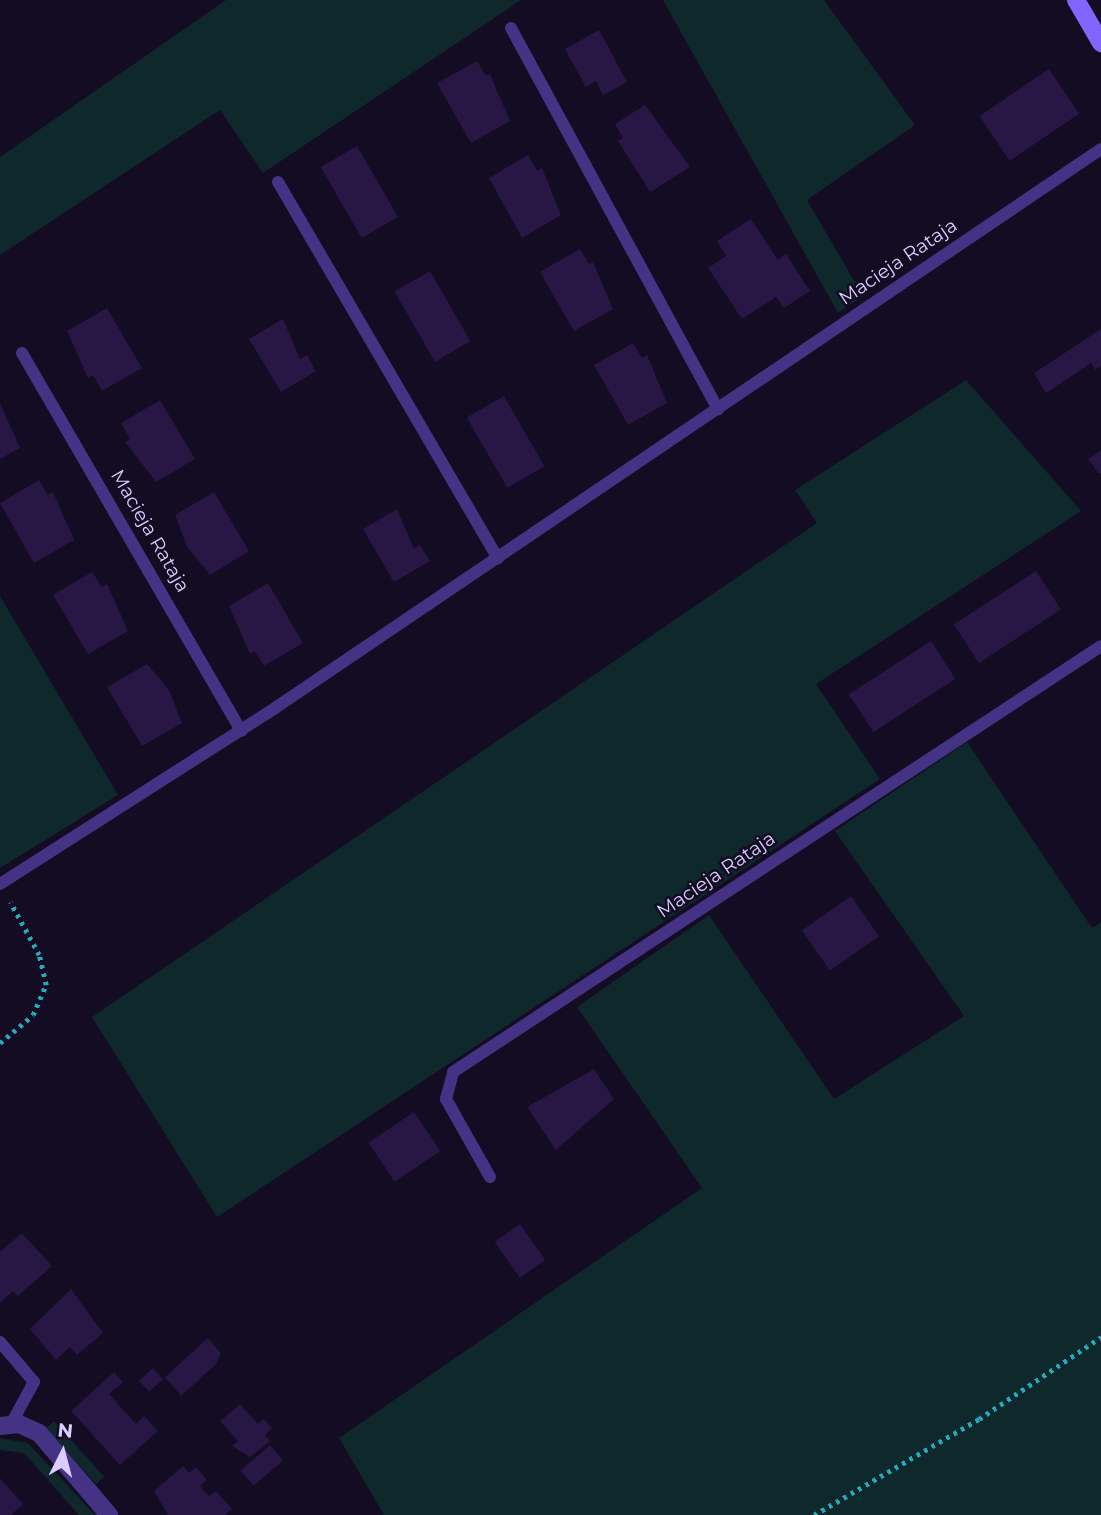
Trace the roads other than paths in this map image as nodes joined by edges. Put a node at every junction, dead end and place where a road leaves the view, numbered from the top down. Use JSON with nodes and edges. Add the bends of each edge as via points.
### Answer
{"nodes":[{"id":1,"x":1076,"y":0,"type":"edge"},
{"id":2,"x":511,"y":28,"type":"dead end"},
{"id":3,"x":1101,"y":43,"type":"edge"},
{"id":4,"x":1101,"y":149,"type":"edge"},
{"id":5,"x":278,"y":182,"type":"dead end"},
{"id":6,"x":22,"y":353,"type":"dead end"},
{"id":7,"x":718,"y":409,"type":"junction"},
{"id":8,"x":498,"y":558,"type":"junction"},
{"id":9,"x":1101,"y":646,"type":"edge"},
{"id":10,"x":240,"y":730,"type":"junction"},
{"id":11,"x":0,"y":884,"type":"edge"},
{"id":12,"x":491,"y":1177,"type":"dead end"},
{"id":13,"x":0,"y":1342,"type":"edge"},
{"id":14,"x":5,"y":1425,"type":"edge"},
{"id":15,"x":109,"y":1515,"type":"edge"}],
"edges":[{"from":1,"to":3,"type":"street"},
{"from":2,"to":7,"type":"lane"},
{"from":4,"to":7,"type":"lane","name":"Macieja Rataja"},
{"from":5,"to":8,"type":"lane"},
{"from":6,"to":10,"type":"lane","name":"Macieja Rataja"},
{"from":7,"to":8,"type":"lane","name":"Macieja Rataja"},
{"from":8,"to":10,"type":"lane","name":"Macieja Rataja"},
{"from":9,"to":12,"type":"lane","name":"Macieja Rataja","via":[[453,1072],[446,1099]]},
{"from":10,"to":11,"type":"lane","name":"Macieja Rataja"},
{"from":13,"to":14,"type":"lane","via":[[34,1382]]},
{"from":14,"to":15,"type":"street","via":[[39,1433]]}]}
